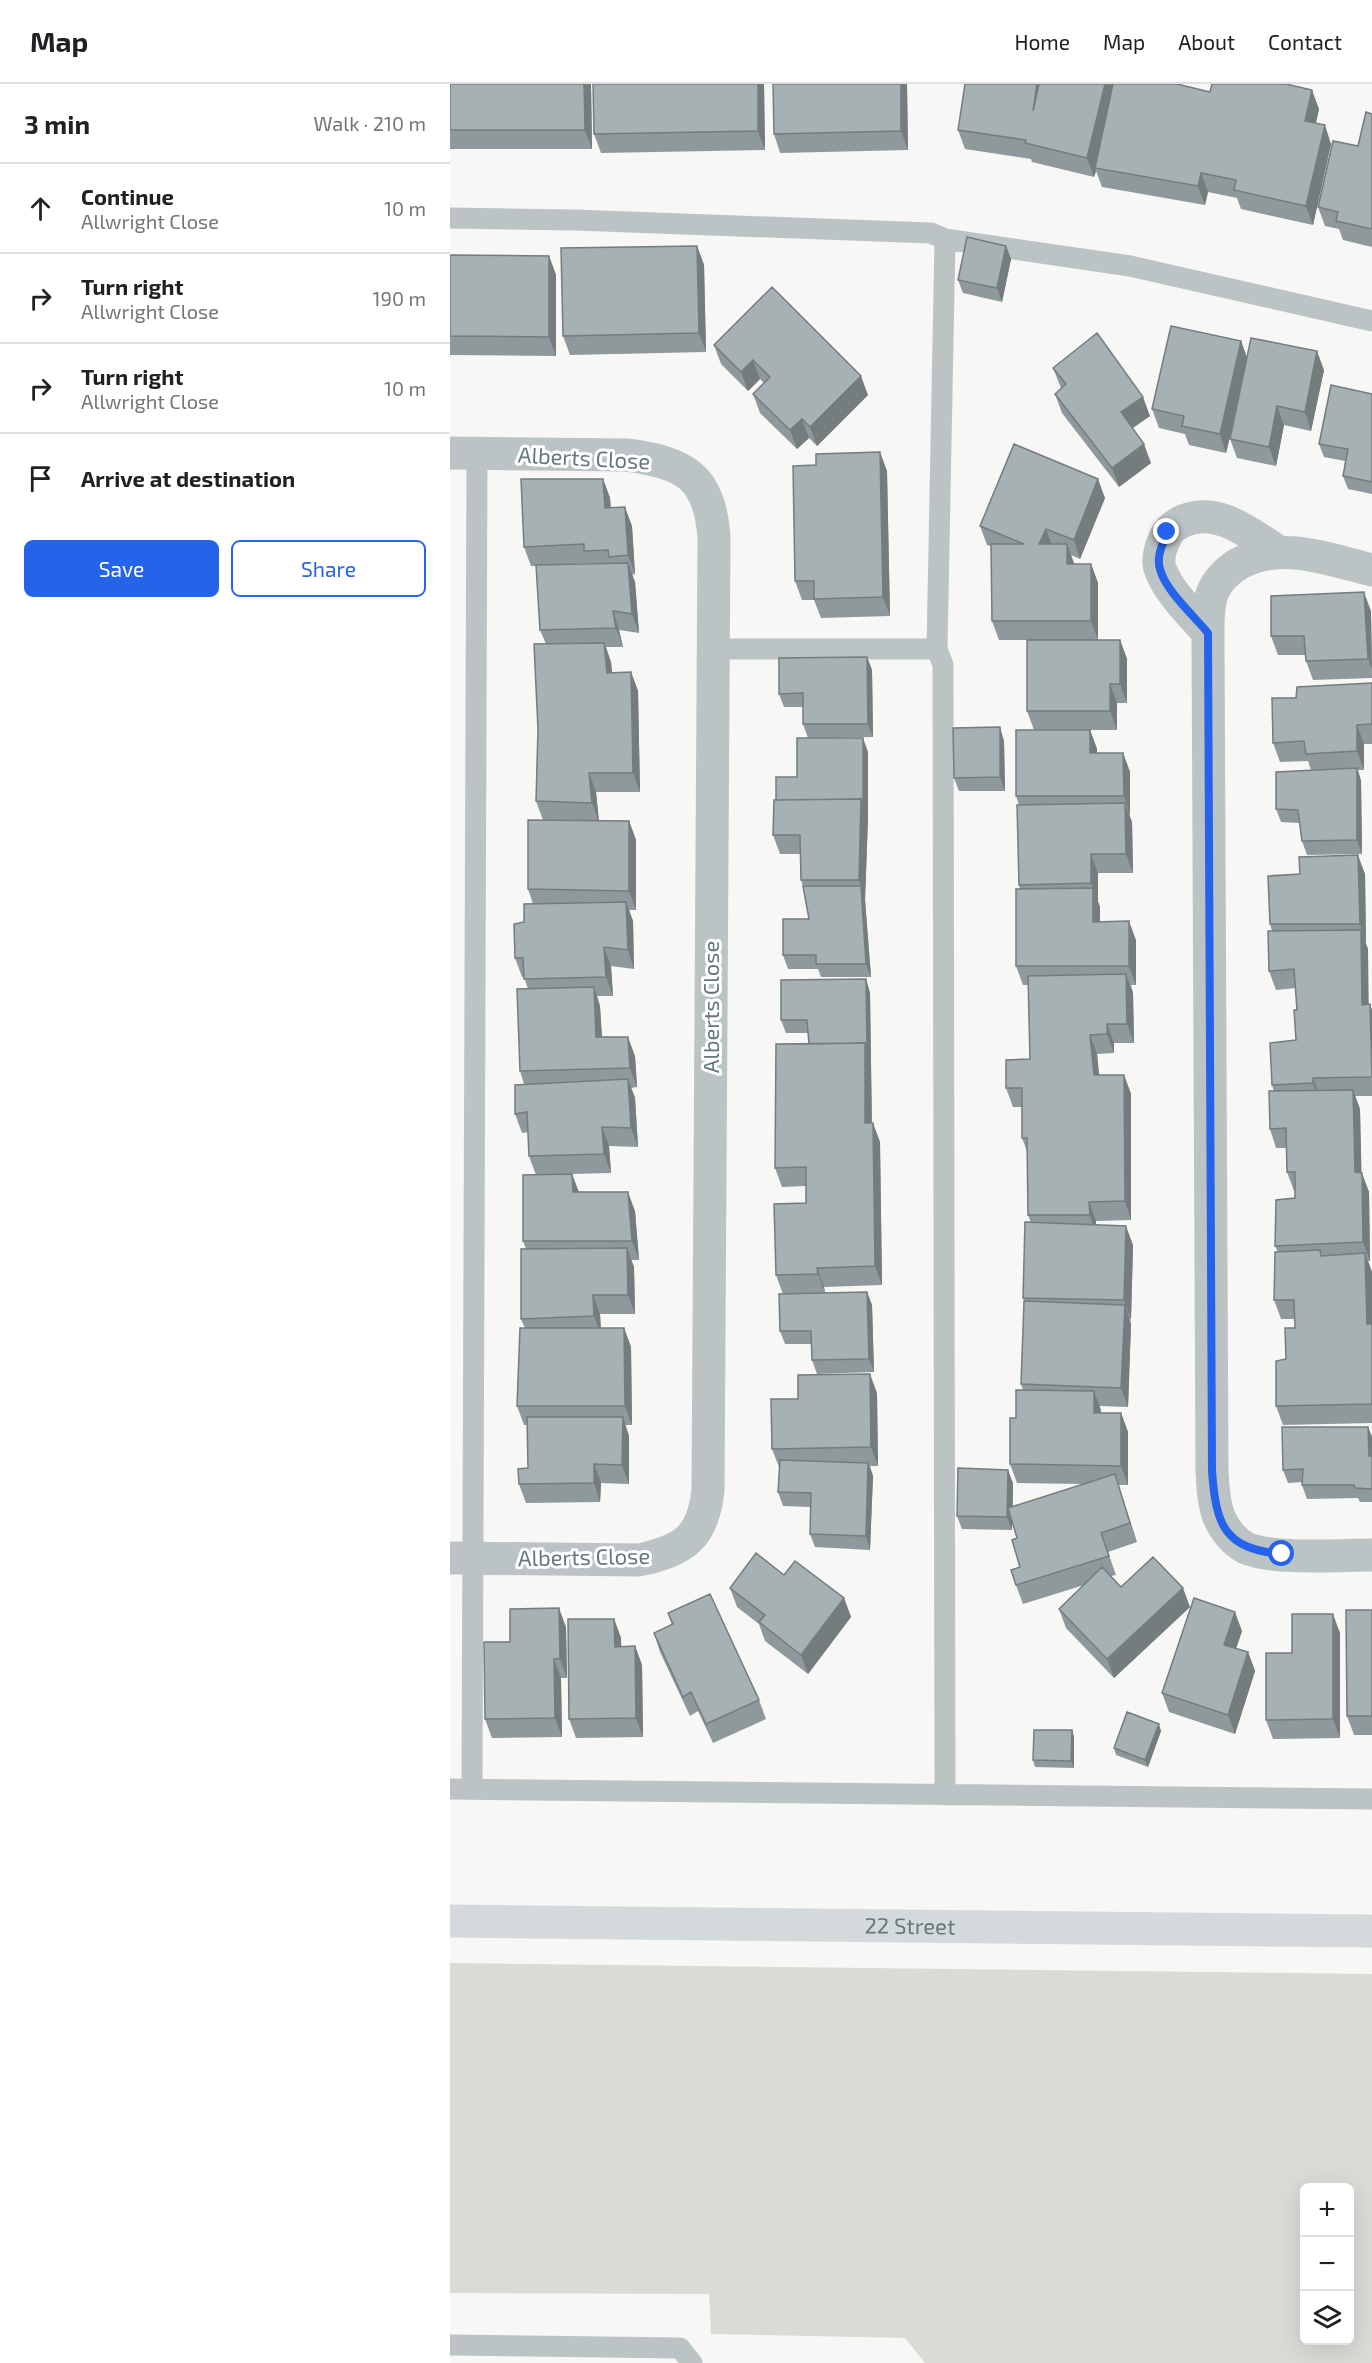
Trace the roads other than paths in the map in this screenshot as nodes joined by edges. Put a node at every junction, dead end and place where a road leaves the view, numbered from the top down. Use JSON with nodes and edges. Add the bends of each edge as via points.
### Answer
{"nodes":[{"id":1,"x":450,"y":218,"type":"edge"},
{"id":2,"x":945,"y":239,"type":"junction"},
{"id":3,"x":1372,"y":321,"type":"edge"},
{"id":4,"x":464,"y":453,"type":"edge"},
{"id":5,"x":1279,"y":552,"type":"junction"},
{"id":6,"x":1372,"y":570,"type":"edge"},
{"id":7,"x":1208,"y":633,"type":"junction"},
{"id":8,"x":712,"y":649,"type":"junction"},
{"id":9,"x":937,"y":649,"type":"junction"},
{"id":10,"x":1372,"y":1555,"type":"edge"},
{"id":11,"x":462,"y":1558,"type":"edge"},
{"id":12,"x":450,"y":1789,"type":"edge"},
{"id":13,"x":472,"y":1789,"type":"junction"},
{"id":14,"x":945,"y":1795,"type":"junction"},
{"id":15,"x":1372,"y":1799,"type":"edge"},
{"id":16,"x":450,"y":1921,"type":"edge"},
{"id":17,"x":1372,"y":1931,"type":"edge"},
{"id":18,"x":450,"y":2344,"type":"edge"},
{"id":19,"x":692,"y":2363,"type":"edge"}],
"edges":[{"from":1,"to":2,"type":"lane","via":[[931,233]]},
{"from":2,"to":3,"type":"lane","via":[[1130,266]]},
{"from":2,"to":9,"type":"lane"},
{"from":4,"to":8,"type":"street","name":"Alberts Close","via":[[626,455],[675,466],[694,479],[706,495],[712,516]]},
{"from":4,"to":11,"type":"lane"},
{"from":5,"to":6,"type":"street"},
{"from":5,"to":7,"type":"street","via":[[1251,558],[1233,566],[1224,576],[1212,593]]},
{"from":5,"to":7,"type":"street","via":[[1230,522],[1214,517],[1195,516],[1167,532],[1159,552],[1159,568]]},
{"from":7,"to":10,"type":"street","via":[[1214,1499],[1230,1536],[1245,1547],[1262,1553]]},
{"from":8,"to":9,"type":"lane"},
{"from":8,"to":11,"type":"street","name":"Alberts Close","via":[[708,1478],[702,1522],[681,1547],[639,1560]]},
{"from":9,"to":14,"type":"lane","via":[[943,665]]},
{"from":11,"to":13,"type":"lane"},
{"from":12,"to":13,"type":"lane"},
{"from":13,"to":14,"type":"lane"},
{"from":14,"to":15,"type":"lane"},
{"from":16,"to":17,"type":"main road","name":"22 Street"},
{"from":18,"to":19,"type":"lane","via":[[680,2348]]}]}
